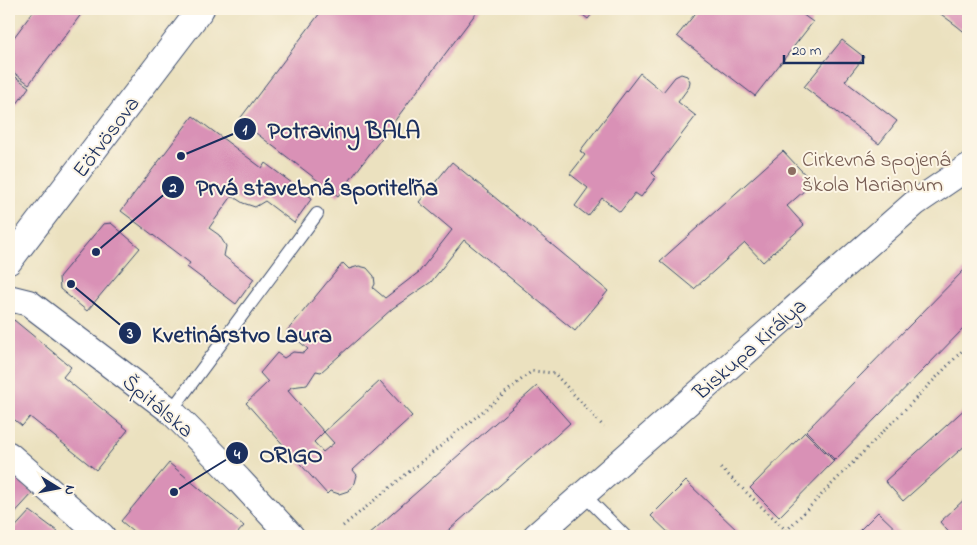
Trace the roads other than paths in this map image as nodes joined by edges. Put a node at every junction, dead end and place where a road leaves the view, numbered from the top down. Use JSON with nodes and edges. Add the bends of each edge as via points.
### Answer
{"nodes":[{"id":1,"x":201,"y":9,"type":"edge"},
{"id":2,"x":968,"y":168,"type":"edge"},
{"id":3,"x":318,"y":214,"type":"dead end"},
{"id":4,"x":9,"y":261,"type":"edge"},
{"id":5,"x":9,"y":298,"type":"edge"},
{"id":6,"x":171,"y":411,"type":"junction"},
{"id":7,"x":9,"y":454,"type":"edge"},
{"id":8,"x":583,"y":494,"type":"junction"},
{"id":9,"x":102,"y":536,"type":"edge"},
{"id":10,"x":291,"y":536,"type":"edge"},
{"id":11,"x":536,"y":536,"type":"edge"},
{"id":12,"x":625,"y":536,"type":"edge"}],
"edges":[{"from":1,"to":4,"type":"street","name":"Eötvösova"},
{"from":2,"to":8,"type":"street","name":"Biskupa Királya","via":[[915,203]]},
{"from":3,"to":6,"type":"lane"},
{"from":5,"to":6,"type":"street","name":"Špitálska","via":[[29,303]]},
{"from":6,"to":10,"type":"street","name":"Špitálska"},
{"from":7,"to":9,"type":"street"},
{"from":8,"to":11,"type":"street","name":"Biskupa Királya"},
{"from":8,"to":12,"type":"lane"}]}
